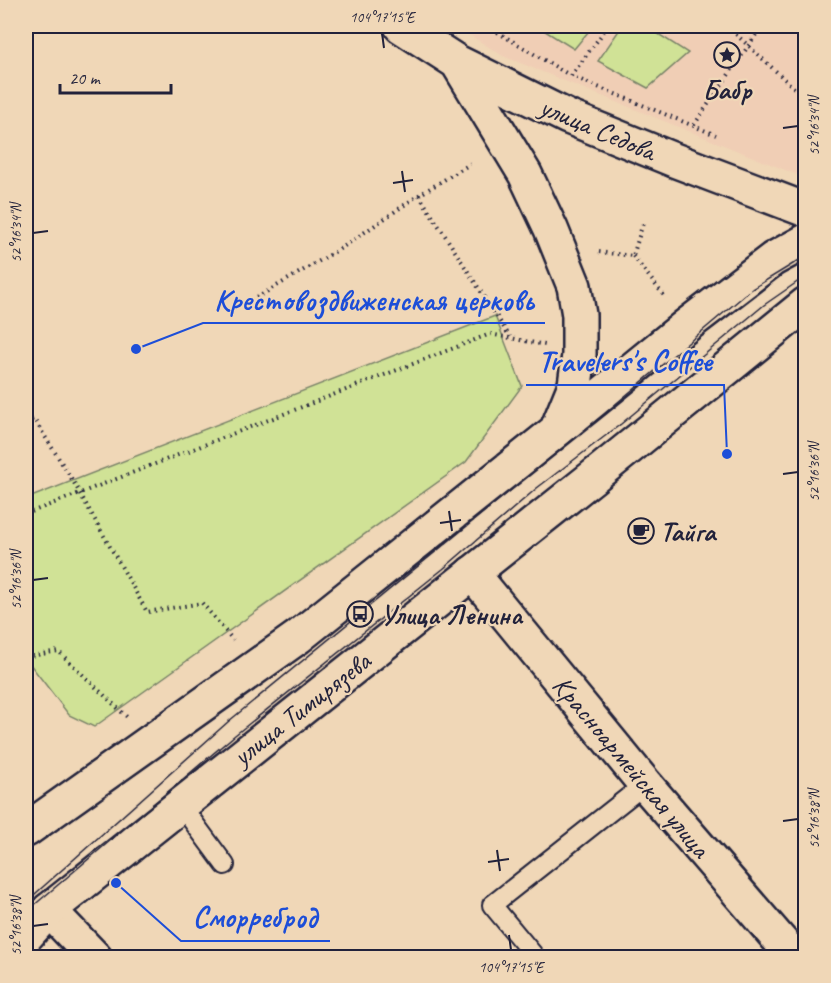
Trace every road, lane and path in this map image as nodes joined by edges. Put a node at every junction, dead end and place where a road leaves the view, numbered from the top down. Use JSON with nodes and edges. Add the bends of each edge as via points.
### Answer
{"nodes":[{"id":1,"x":400,"y":26,"type":"edge"},
{"id":2,"x":487,"y":26,"type":"edge"},
{"id":3,"x":608,"y":26,"type":"edge"},
{"id":4,"x":727,"y":26,"type":"edge"},
{"id":5,"x":762,"y":26,"type":"edge"},
{"id":6,"x":748,"y":45,"type":"junction"},
{"id":7,"x":458,"y":62,"type":"junction"},
{"id":8,"x":571,"y":76,"type":"junction"},
{"id":9,"x":806,"y":99,"type":"edge"},
{"id":10,"x":694,"y":125,"type":"junction"},
{"id":11,"x":724,"y":138,"type":"dead end"},
{"id":12,"x":470,"y":164,"type":"dead end"},
{"id":13,"x":419,"y":195,"type":"junction"},
{"id":14,"x":806,"y":210,"type":"edge"},
{"id":15,"x":643,"y":223,"type":"dead end"},
{"id":16,"x":806,"y":241,"type":"edge"},
{"id":17,"x":598,"y":252,"type":"dead end"},
{"id":18,"x":633,"y":255,"type":"junction"},
{"id":19,"x":669,"y":302,"type":"dead end"},
{"id":20,"x":246,"y":304,"type":"dead end"},
{"id":21,"x":806,"y":304,"type":"edge"},
{"id":22,"x":510,"y":338,"type":"junction"},
{"id":23,"x":546,"y":345,"type":"dead end"},
{"id":24,"x":26,"y":422,"type":"edge"},
{"id":25,"x":557,"y":430,"type":"junction"},
{"id":26,"x":80,"y":493,"type":"junction"},
{"id":27,"x":26,"y":514,"type":"edge"},
{"id":28,"x":471,"y":573,"type":"junction"},
{"id":29,"x":239,"y":648,"type":"dead end"},
{"id":30,"x":26,"y":657,"type":"edge"},
{"id":31,"x":132,"y":722,"type":"dead end"},
{"id":32,"x":645,"y":784,"type":"junction"},
{"id":33,"x":180,"y":804,"type":"junction"},
{"id":34,"x":26,"y":830,"type":"edge"},
{"id":35,"x":225,"y":865,"type":"dead end"},
{"id":36,"x":49,"y":909,"type":"junction"},
{"id":37,"x":26,"y":936,"type":"edge"},
{"id":38,"x":94,"y":957,"type":"edge"},
{"id":39,"x":536,"y":957,"type":"edge"},
{"id":40,"x":795,"y":957,"type":"edge"}],
"edges":[{"from":1,"to":7,"type":"street","name":"улица Седова"},
{"from":2,"to":8,"type":"path"},
{"from":3,"to":8,"type":"path"},
{"from":4,"to":6,"type":"path"},
{"from":5,"to":6,"type":"path"},
{"from":6,"to":9,"type":"path"},
{"from":6,"to":10,"type":"path"},
{"from":7,"to":14,"type":"street","name":"улица Седова","via":[[599,131]]},
{"from":7,"to":25,"type":"street","via":[[525,174],[574,286],[579,355],[575,385]]},
{"from":8,"to":10,"type":"path"},
{"from":10,"to":11,"type":"path"},
{"from":12,"to":13,"type":"path"},
{"from":13,"to":20,"type":"path","via":[[343,247]]},
{"from":13,"to":22,"type":"path"},
{"from":15,"to":18,"type":"path"},
{"from":16,"to":25,"type":"street","name":"улица Тимирязева","via":[[773,259]]},
{"from":17,"to":18,"type":"path"},
{"from":18,"to":19,"type":"path"},
{"from":21,"to":28,"type":"street","name":"улица Тимирязева"},
{"from":22,"to":23,"type":"path"},
{"from":22,"to":26,"type":"path","via":[[490,334]]},
{"from":24,"to":26,"type":"path","via":[[34,419]]},
{"from":25,"to":34,"type":"street","name":"улица Тимирязева","via":[[298,637]]},
{"from":26,"to":27,"type":"path"},
{"from":26,"to":29,"type":"path","via":[[147,612],[202,603]]},
{"from":28,"to":32,"type":"street","name":"Красноармейская улица"},
{"from":28,"to":33,"type":"street","name":"улица Тимирязева"},
{"from":30,"to":31,"type":"path","via":[[58,651]]},
{"from":32,"to":39,"type":"lane","via":[[492,905]]},
{"from":32,"to":40,"type":"street","name":"Красноармейская улица"},
{"from":33,"to":35,"type":"lane"},
{"from":33,"to":36,"type":"street","name":"улица Тимирязева"},
{"from":36,"to":37,"type":"street","name":"улица Тимирязева"},
{"from":36,"to":38,"type":"street"}]}
